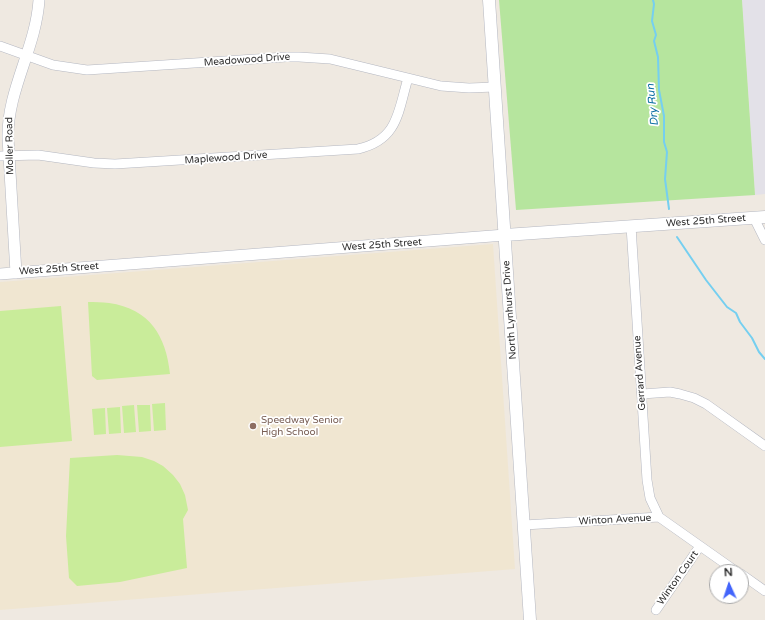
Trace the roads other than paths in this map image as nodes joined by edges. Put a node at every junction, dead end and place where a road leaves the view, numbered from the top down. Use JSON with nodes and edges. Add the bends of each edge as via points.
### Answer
{"nodes":[{"id":1,"x":38,"y":0,"type":"edge"},
{"id":2,"x":489,"y":0,"type":"edge"},
{"id":3,"x":0,"y":46,"type":"edge"},
{"id":4,"x":26,"y":56,"type":"junction"},
{"id":5,"x":408,"y":78,"type":"junction"},
{"id":6,"x":495,"y":87,"type":"junction"},
{"id":7,"x":5,"y":156,"type":"edge"},
{"id":8,"x":760,"y":217,"type":"edge"},
{"id":9,"x":631,"y":226,"type":"junction"},
{"id":10,"x":505,"y":236,"type":"junction"},
{"id":11,"x":765,"y":240,"type":"edge"},
{"id":12,"x":16,"y":273,"type":"junction"},
{"id":13,"x":0,"y":274,"type":"edge"},
{"id":14,"x":642,"y":394,"type":"junction"},
{"id":15,"x":765,"y":446,"type":"edge"},
{"id":16,"x":659,"y":517,"type":"junction"},
{"id":17,"x":524,"y":525,"type":"junction"},
{"id":18,"x":700,"y":546,"type":"junction"},
{"id":19,"x":726,"y":564,"type":"edge"},
{"id":20,"x":749,"y":580,"type":"edge"},
{"id":21,"x":765,"y":591,"type":"edge"},
{"id":22,"x":656,"y":610,"type":"dead end"},
{"id":23,"x":530,"y":620,"type":"edge"}],
"edges":[{"from":1,"to":4,"type":"street","name":"Moller Road","via":[[34,33]]},
{"from":2,"to":6,"type":"main road","name":"North Lynhurst Drive"},
{"from":3,"to":4,"type":"street","name":"Meadowood Drive"},
{"from":4,"to":5,"type":"street","name":"Meadowood Drive","via":[[63,67],[94,70],[313,57],[347,62]]},
{"from":4,"to":7,"type":"street","name":"Moller Road","via":[[10,106]]},
{"from":5,"to":6,"type":"street","name":"Meadowood Drive","via":[[445,87]]},
{"from":5,"to":7,"type":"street","name":"Maplewood Drive","via":[[389,132],[372,146],[358,149],[115,164],[90,163],[46,155]]},
{"from":6,"to":10,"type":"main road","name":"North Lynhurst Drive"},
{"from":7,"to":12,"type":"street","name":"Moller Road"},
{"from":8,"to":9,"type":"main road","name":"West 25th Street"},
{"from":8,"to":11,"type":"street"},
{"from":9,"to":10,"type":"main road","name":"West 25th Street"},
{"from":9,"to":14,"type":"street","name":"Gerrard Avenue"},
{"from":10,"to":12,"type":"street","name":"West 25th Street"},
{"from":10,"to":17,"type":"main road","name":"North Lynhurst Drive"},
{"from":12,"to":13,"type":"street","name":"West 25th Street"},
{"from":14,"to":15,"type":"street","via":[[670,392],[694,398]]},
{"from":14,"to":16,"type":"street","name":"Gerrard Avenue","via":[[647,484]]},
{"from":16,"to":17,"type":"street","name":"Winton Avenue"},
{"from":16,"to":18,"type":"street","name":"Winton Avenue"},
{"from":17,"to":23,"type":"main road","name":"North Lynhurst Drive"},
{"from":18,"to":19,"type":"street","name":"Winton Avenue"},
{"from":18,"to":22,"type":"street","name":"Winton Court"},
{"from":20,"to":21,"type":"street"}]}
